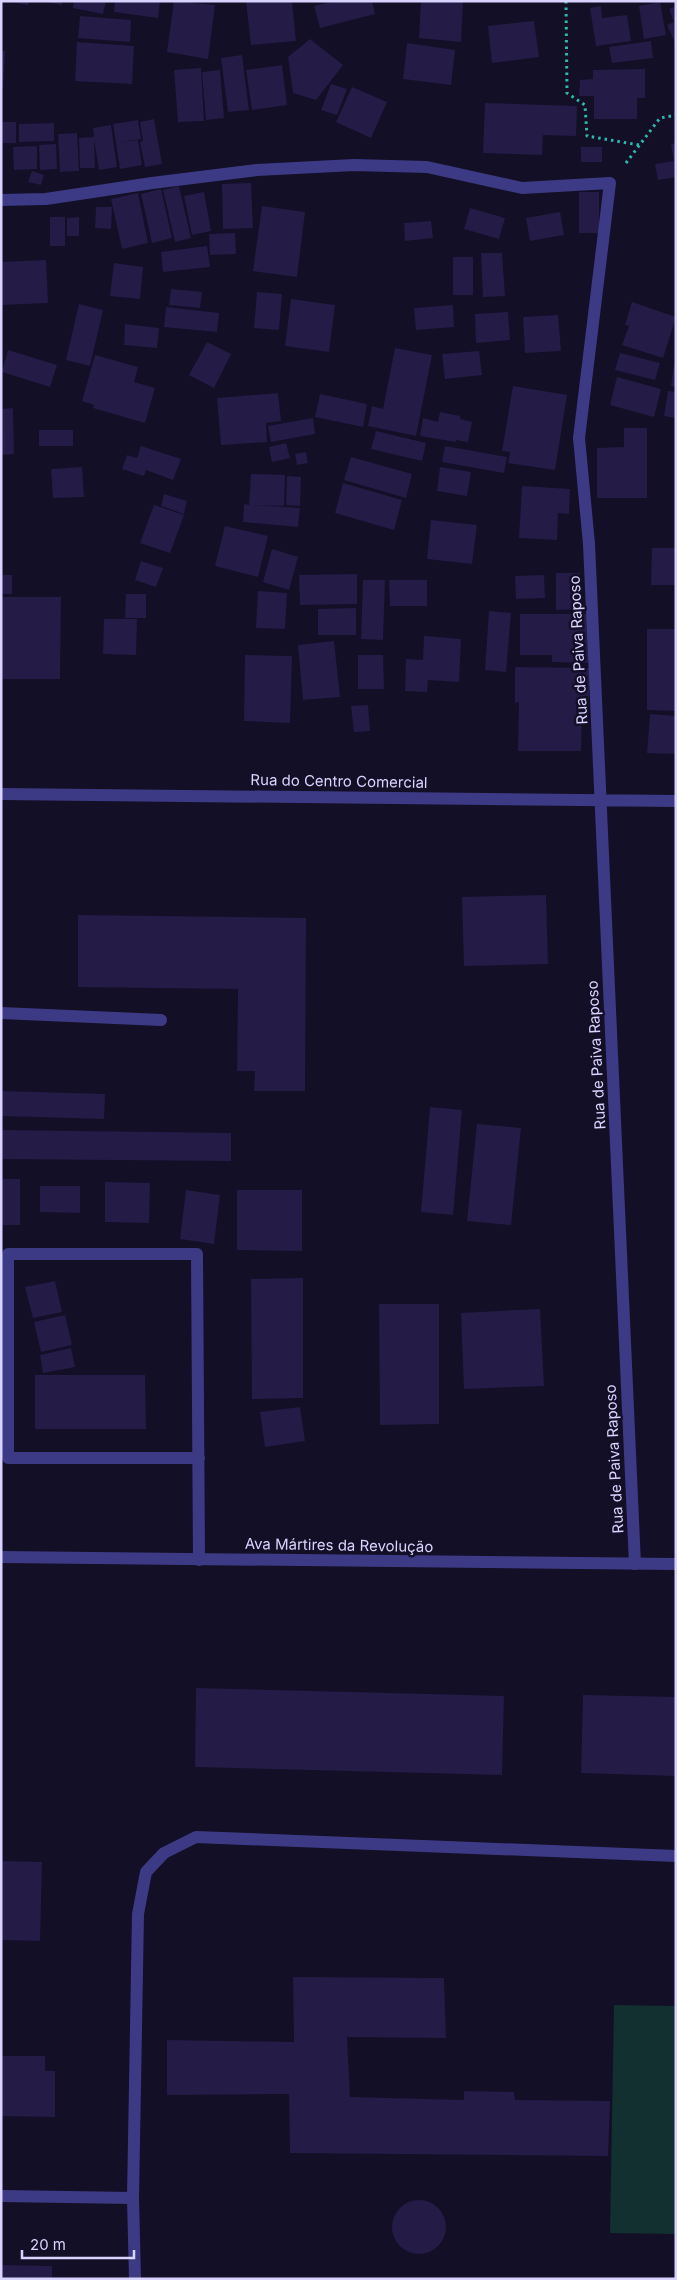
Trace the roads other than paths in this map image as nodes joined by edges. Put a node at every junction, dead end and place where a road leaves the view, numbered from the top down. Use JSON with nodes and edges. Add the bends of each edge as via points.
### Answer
{"nodes":[{"id":1,"x":1,"y":200,"type":"edge"},
{"id":2,"x":1,"y":794,"type":"edge"},
{"id":3,"x":601,"y":800,"type":"junction"},
{"id":4,"x":676,"y":801,"type":"edge"},
{"id":5,"x":1,"y":1013,"type":"edge"},
{"id":6,"x":161,"y":1020,"type":"dead end"},
{"id":7,"x":199,"y":1458,"type":"junction"},
{"id":8,"x":1,"y":1557,"type":"edge"},
{"id":9,"x":199,"y":1560,"type":"junction"},
{"id":10,"x":635,"y":1564,"type":"junction"},
{"id":11,"x":676,"y":1564,"type":"edge"},
{"id":12,"x":676,"y":1856,"type":"edge"},
{"id":13,"x":1,"y":2196,"type":"edge"},
{"id":14,"x":133,"y":2198,"type":"junction"},
{"id":15,"x":135,"y":2279,"type":"edge"}],
"edges":[{"from":1,"to":3,"type":"street","name":"Rua de Paiva Raposo","via":[[46,199],[257,170],[354,165],[427,167],[522,188],[610,183],[579,438],[589,544]]},
{"from":2,"to":3,"type":"street","name":"Rua do Centro Comercial"},
{"from":3,"to":4,"type":"street","name":"Rua do Centro Comercial"},
{"from":3,"to":10,"type":"street","name":"Rua de Paiva Raposo"},
{"from":5,"to":6,"type":"street"},
{"from":7,"to":7,"type":"street","via":[[8,1458],[8,1254],[197,1254]]},
{"from":7,"to":9,"type":"street"},
{"from":8,"to":9,"type":"street","name":"Ava Mártires da Revolução"},
{"from":9,"to":10,"type":"street","name":"Ava Mártires da Revolução"},
{"from":10,"to":11,"type":"street","name":"Ava Mártires da Revolução"},
{"from":12,"to":14,"type":"street","via":[[196,1837],[164,1853],[146,1872],[138,1914]]},
{"from":13,"to":14,"type":"street"},
{"from":14,"to":15,"type":"street"}]}
